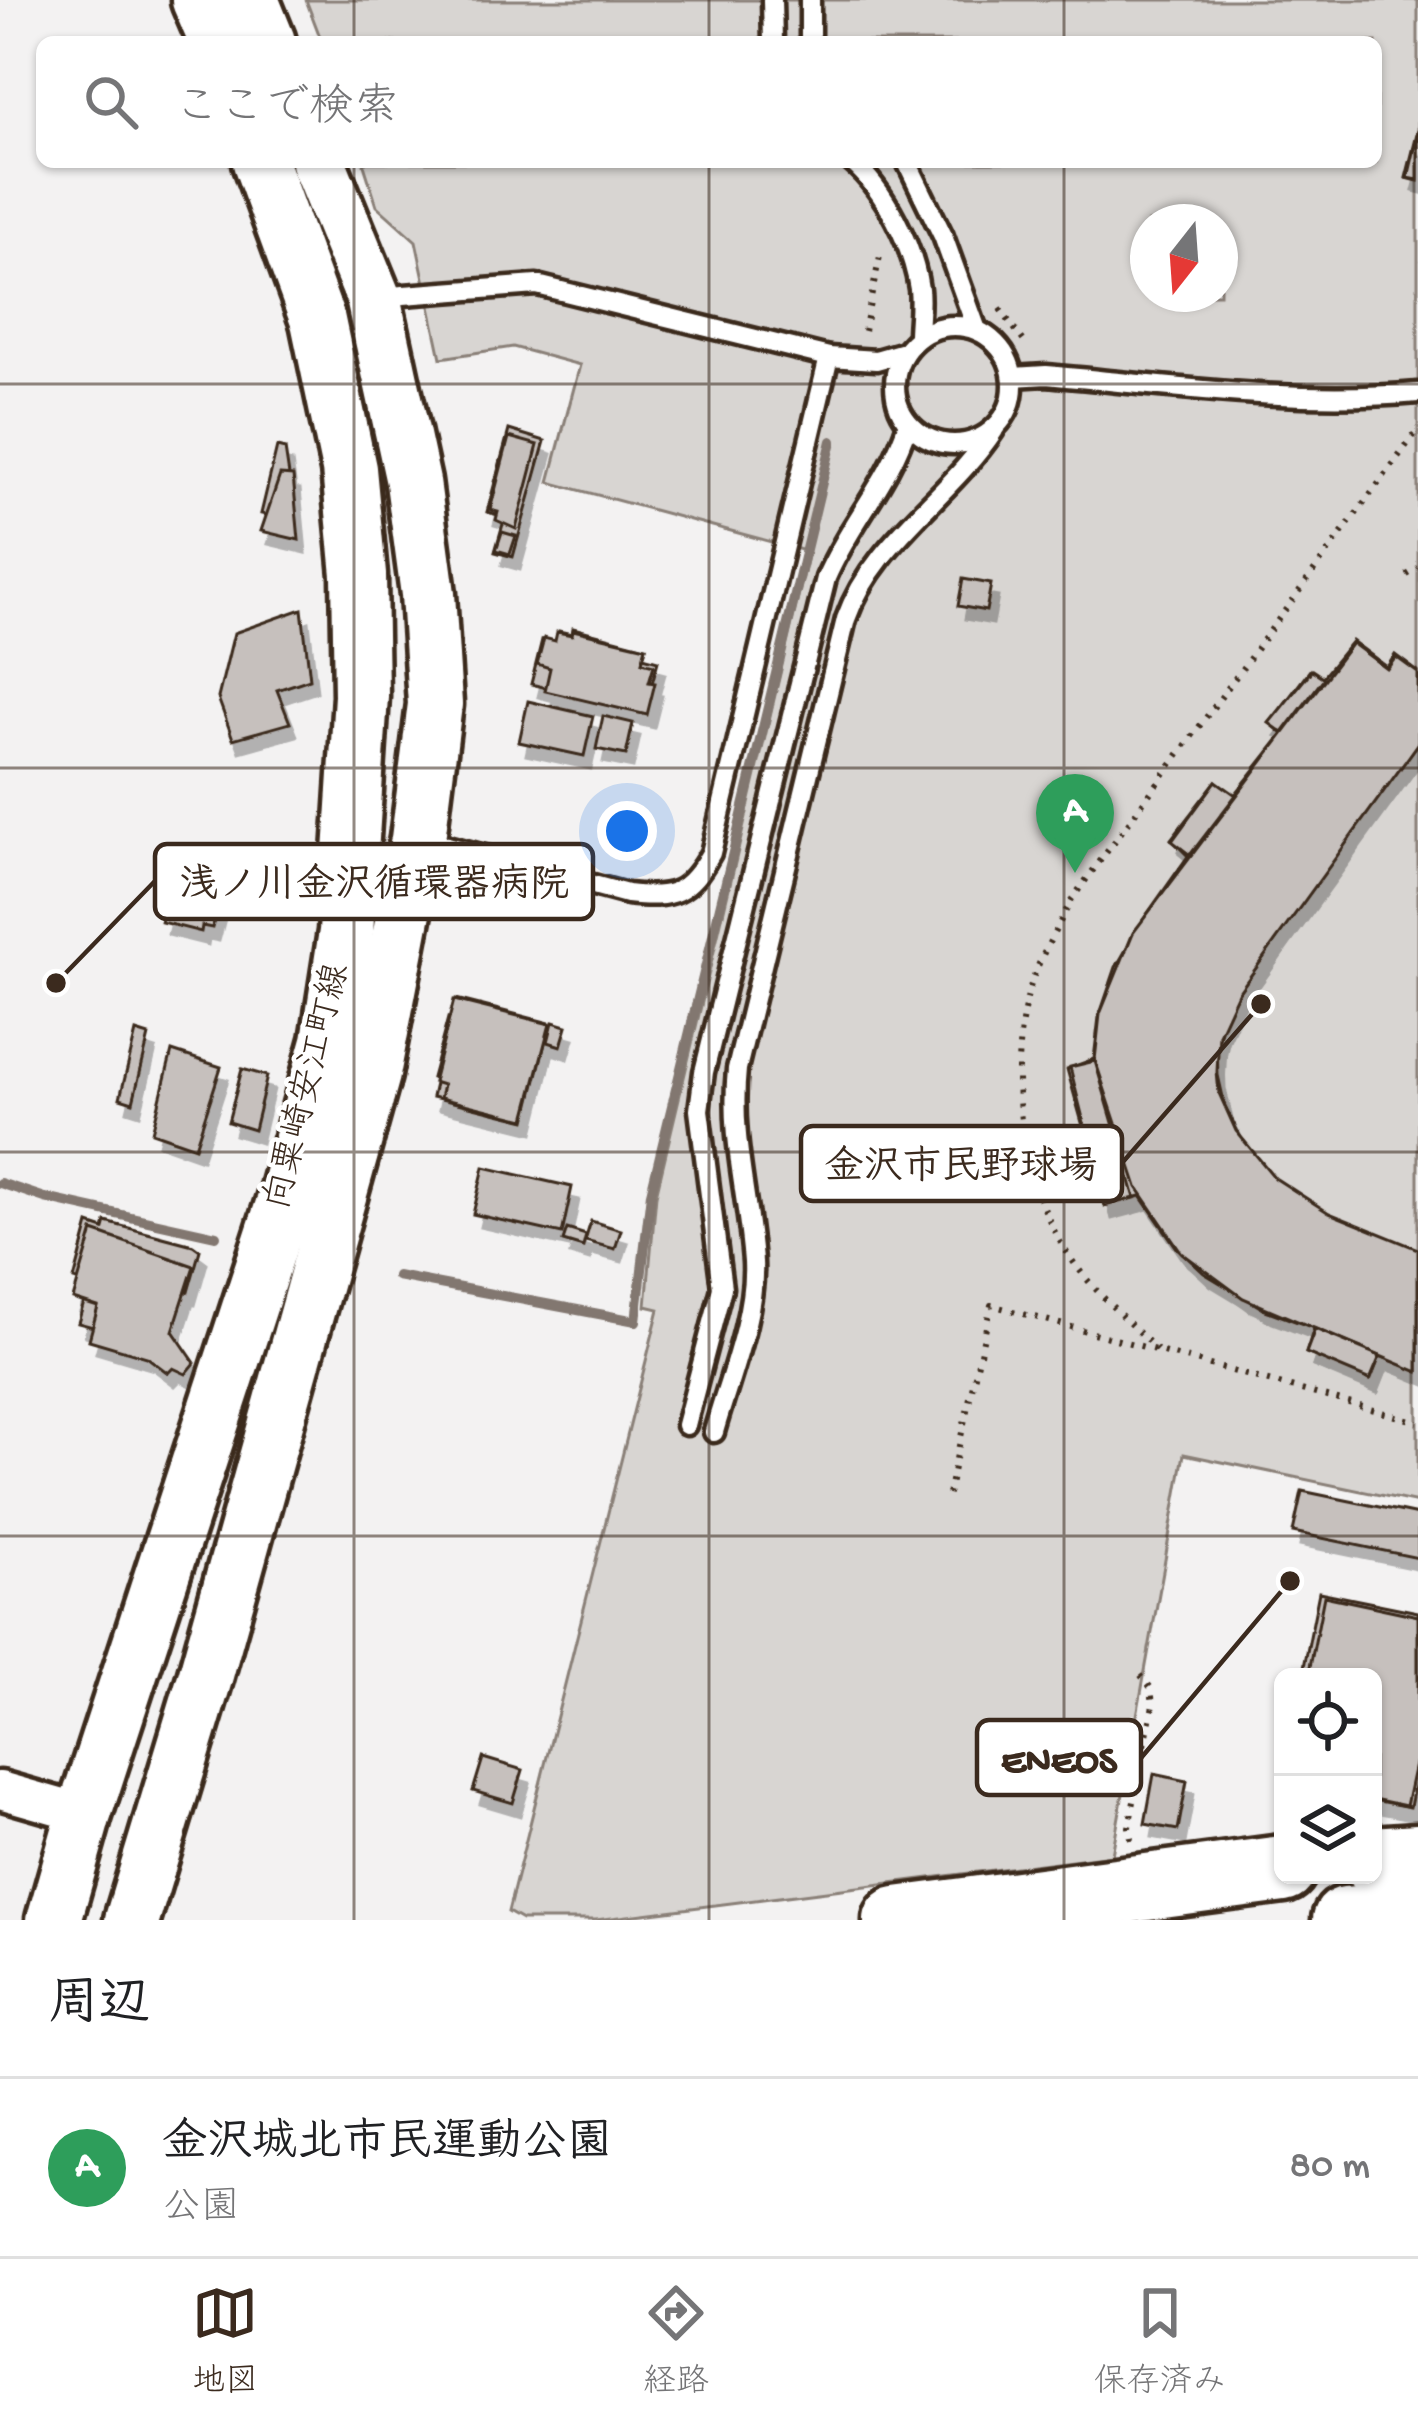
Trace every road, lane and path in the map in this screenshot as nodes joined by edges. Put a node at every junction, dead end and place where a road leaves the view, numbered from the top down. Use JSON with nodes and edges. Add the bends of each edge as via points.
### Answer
{"nodes":[{"id":1,"x":199,"y":0,"type":"edge"},
{"id":2,"x":251,"y":0,"type":"edge"},
{"id":3,"x":772,"y":0,"type":"edge"},
{"id":4,"x":810,"y":0,"type":"edge"},
{"id":5,"x":214,"y":36,"type":"edge"},
{"id":6,"x":266,"y":36,"type":"edge"},
{"id":7,"x":773,"y":36,"type":"edge"},
{"id":8,"x":811,"y":36,"type":"edge"},
{"id":9,"x":262,"y":168,"type":"edge"},
{"id":10,"x":319,"y":168,"type":"edge"},
{"id":11,"x":857,"y":168,"type":"edge"},
{"id":12,"x":910,"y":168,"type":"edge"},
{"id":13,"x":880,"y":247,"type":"dead end"},
{"id":14,"x":373,"y":297,"type":"junction"},
{"id":15,"x":318,"y":320,"type":"junction"},
{"id":16,"x":976,"y":330,"type":"junction"},
{"id":17,"x":911,"y":345,"type":"junction"},
{"id":18,"x":829,"y":357,"type":"junction"},
{"id":19,"x":857,"y":358,"type":"junction"},
{"id":20,"x":1013,"y":377,"type":"junction"},
{"id":21,"x":1418,"y":393,"type":"edge"},
{"id":22,"x":908,"y":423,"type":"junction"},
{"id":23,"x":994,"y":430,"type":"junction"},
{"id":24,"x":1418,"y":430,"type":"edge"},
{"id":25,"x":1418,"y":568,"type":"edge"},
{"id":26,"x":1407,"y":575,"type":"dead end"},
{"id":27,"x":418,"y":838,"type":"junction"},
{"id":28,"x":1157,"y":1350,"type":"junction"},
{"id":29,"x":1418,"y":1422,"type":"edge"},
{"id":30,"x":686,"y":1425,"type":"dead end"},
{"id":31,"x":714,"y":1432,"type":"dead end"},
{"id":32,"x":948,"y":1494,"type":"dead end"},
{"id":33,"x":1139,"y":1673,"type":"dead end"},
{"id":34,"x":0,"y":1790,"type":"edge"},
{"id":35,"x":84,"y":1814,"type":"junction"},
{"id":36,"x":1418,"y":1857,"type":"edge"},
{"id":37,"x":1382,"y":1859,"type":"edge"},
{"id":38,"x":1274,"y":1870,"type":"edge"},
{"id":39,"x":1139,"y":1885,"type":"junction"},
{"id":40,"x":1418,"y":1914,"type":"edge"},
{"id":41,"x":54,"y":1920,"type":"edge"},
{"id":42,"x":132,"y":1920,"type":"edge"},
{"id":43,"x":897,"y":1920,"type":"edge"},
{"id":44,"x":1346,"y":1920,"type":"edge"}],
"edges":[{"from":1,"to":5,"type":"main road"},
{"from":2,"to":6,"type":"main road"},
{"from":3,"to":7,"type":"lane"},
{"from":4,"to":8,"type":"lane"},
{"from":9,"to":15,"type":"main road","name":"向粟崎安江町線"},
{"from":10,"to":14,"type":"main road","name":"向粟崎安江町線"},
{"from":11,"to":17,"type":"lane","via":[[884,200],[911,260],[919,290]]},
{"from":12,"to":16,"type":"lane"},
{"from":13,"to":19,"type":"path"},
{"from":14,"to":15,"type":"street"},
{"from":14,"to":18,"type":"lane","via":[[537,285]]},
{"from":14,"to":27,"type":"main road","name":"向粟崎安江町線","via":[[428,594],[435,704]]},
{"from":15,"to":35,"type":"main road","name":"向粟崎安江町線","via":[[349,469],[361,696],[346,932],[329,1041]]},
{"from":16,"to":17,"type":"lane","via":[[936,328]]},
{"from":16,"to":20,"type":"lane","via":[[994,341]]},
{"from":17,"to":19,"type":"lane","via":[[876,360]]},
{"from":17,"to":22,"type":"lane","via":[[894,388]]},
{"from":18,"to":19,"type":"lane"},
{"from":18,"to":27,"type":"lane","via":[[711,853],[694,883],[662,898],[627,894]]},
{"from":20,"to":21,"type":"lane","via":[[1268,394]]},
{"from":20,"to":23,"type":"lane","via":[[1006,415]]},
{"from":22,"to":23,"type":"lane","via":[[940,443]]},
{"from":22,"to":30,"type":"lane","via":[[887,477],[826,578],[704,1072],[699,1110],[722,1288]]},
{"from":23,"to":31,"type":"lane","via":[[878,560],[846,620],[737,1069],[734,1135],[752,1293]]},
{"from":24,"to":28,"type":"path","via":[[1072,899],[1034,976],[1018,1053],[1019,1115],[1033,1180],[1064,1248]]},
{"from":25,"to":26,"type":"path"},
{"from":27,"to":42,"type":"main road","name":"向粟崎安江町線","via":[[343,1190]]},
{"from":28,"to":29,"type":"path"},
{"from":28,"to":32,"type":"path","via":[[991,1305]]},
{"from":33,"to":39,"type":"path","via":[[1153,1705],[1129,1827]]},
{"from":34,"to":35,"type":"street"},
{"from":35,"to":41,"type":"main road","name":"向粟崎安江町線"},
{"from":36,"to":37,"type":"highway"},
{"from":38,"to":39,"type":"highway"},
{"from":39,"to":43,"type":"highway"},
{"from":40,"to":44,"type":"highway"}]}
